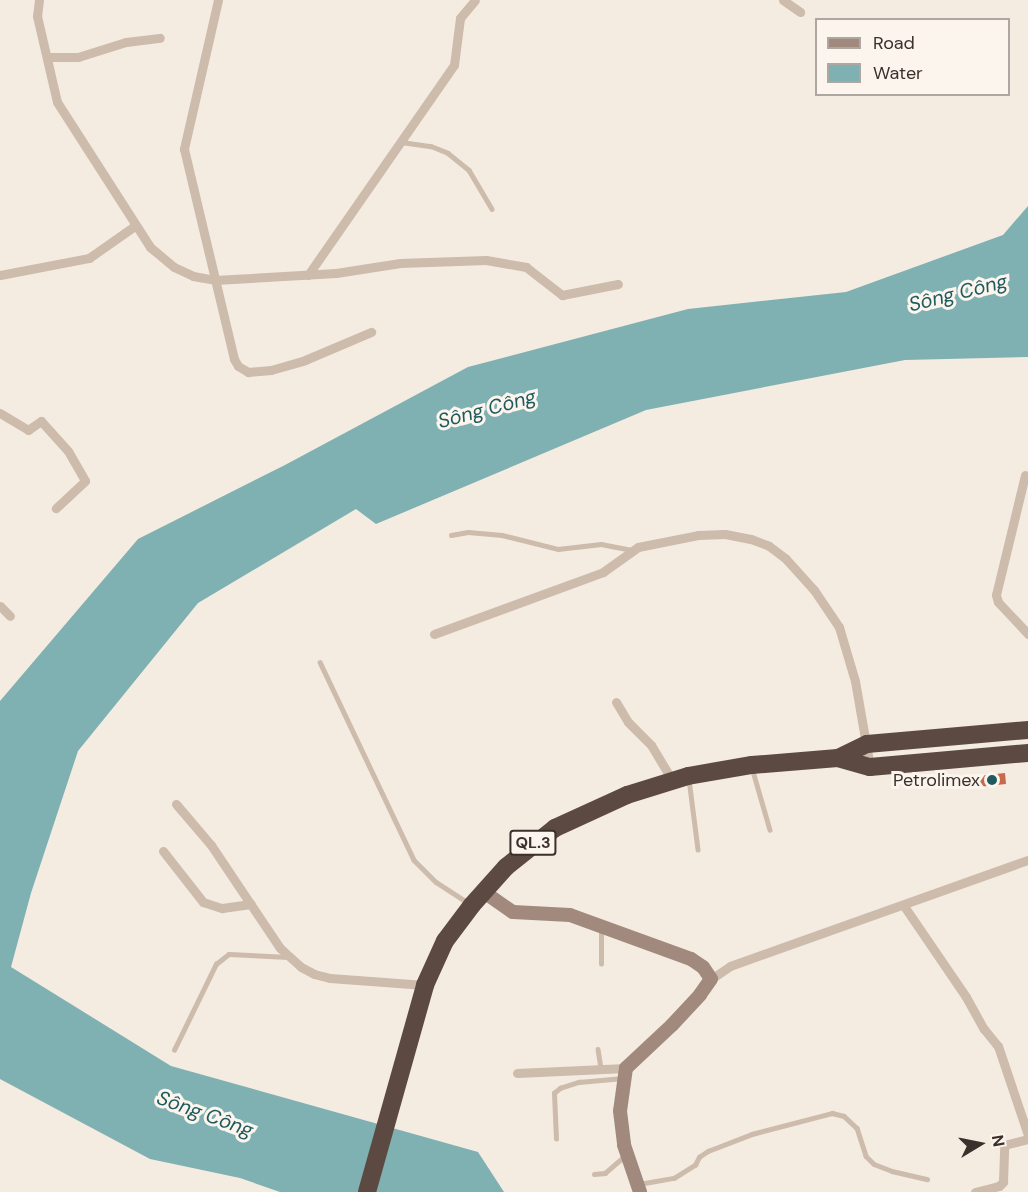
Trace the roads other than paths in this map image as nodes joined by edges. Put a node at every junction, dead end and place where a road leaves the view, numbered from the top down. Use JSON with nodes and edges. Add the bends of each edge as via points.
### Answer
{"nodes":[{"id":1,"x":39,"y":0,"type":"edge"},
{"id":2,"x":218,"y":0,"type":"edge"},
{"id":3,"x":475,"y":0,"type":"edge"},
{"id":4,"x":783,"y":0,"type":"edge"},
{"id":5,"x":800,"y":12,"type":"dead end"},
{"id":6,"x":160,"y":38,"type":"dead end"},
{"id":7,"x":47,"y":57,"type":"junction"},
{"id":8,"x":401,"y":142,"type":"junction"},
{"id":9,"x":492,"y":209,"type":"dead end"},
{"id":10,"x":136,"y":225,"type":"junction"},
{"id":11,"x":0,"y":272,"type":"edge"},
{"id":12,"x":308,"y":274,"type":"junction"},
{"id":13,"x":215,"y":280,"type":"junction"},
{"id":14,"x":618,"y":284,"type":"dead end"},
{"id":15,"x":371,"y":333,"type":"dead end"},
{"id":16,"x":0,"y":413,"type":"edge"},
{"id":17,"x":1025,"y":475,"type":"dead end"},
{"id":18,"x":56,"y":508,"type":"dead end"},
{"id":19,"x":451,"y":535,"type":"dead end"},
{"id":20,"x":633,"y":550,"type":"junction"},
{"id":21,"x":0,"y":606,"type":"edge"},
{"id":22,"x":10,"y":615,"type":"dead end"},
{"id":23,"x":434,"y":634,"type":"dead end"},
{"id":24,"x":1028,"y":634,"type":"edge"},
{"id":25,"x":320,"y":663,"type":"dead end"},
{"id":26,"x":616,"y":702,"type":"dead end"},
{"id":27,"x":1028,"y":730,"type":"edge"},
{"id":28,"x":867,"y":744,"type":"junction"},
{"id":29,"x":1028,"y":753,"type":"edge"},
{"id":30,"x":838,"y":758,"type":"junction"},
{"id":31,"x":752,"y":765,"type":"junction"},
{"id":32,"x":870,"y":767,"type":"junction"},
{"id":33,"x":680,"y":778,"type":"junction"},
{"id":34,"x":176,"y":804,"type":"dead end"},
{"id":35,"x":770,"y":830,"type":"dead end"},
{"id":36,"x":698,"y":849,"type":"dead end"},
{"id":37,"x":163,"y":851,"type":"dead end"},
{"id":38,"x":1028,"y":860,"type":"edge"},
{"id":39,"x":478,"y":898,"type":"junction"},
{"id":40,"x":251,"y":904,"type":"junction"},
{"id":41,"x":904,"y":906,"type":"junction"},
{"id":42,"x":601,"y":924,"type":"junction"},
{"id":43,"x":288,"y":957,"type":"junction"},
{"id":44,"x":601,"y":964,"type":"dead end"},
{"id":45,"x":711,"y":979,"type":"junction"},
{"id":46,"x":425,"y":985,"type":"junction"},
{"id":47,"x":598,"y":1049,"type":"dead end"},
{"id":48,"x":174,"y":1050,"type":"dead end"},
{"id":49,"x":601,"y":1069,"type":"junction"},
{"id":50,"x":517,"y":1073,"type":"dead end"},
{"id":51,"x":626,"y":1073,"type":"junction"},
{"id":52,"x":1028,"y":1137,"type":"edge"},
{"id":53,"x":556,"y":1139,"type":"dead end"},
{"id":54,"x":627,"y":1154,"type":"junction"},
{"id":55,"x":594,"y":1174,"type":"dead end"},
{"id":56,"x":927,"y":1179,"type":"dead end"},
{"id":57,"x":639,"y":1188,"type":"edge"},
{"id":58,"x":367,"y":1192,"type":"edge"},
{"id":59,"x":975,"y":1192,"type":"edge"}],
"edges":[{"from":1,"to":7,"type":"street","via":[[38,16]]},
{"from":2,"to":13,"type":"street","via":[[184,148]]},
{"from":3,"to":8,"type":"street","via":[[460,18],[454,65]]},
{"from":4,"to":5,"type":"street"},
{"from":6,"to":7,"type":"street","via":[[126,42],[78,57]]},
{"from":7,"to":10,"type":"street","via":[[57,102]]},
{"from":8,"to":9,"type":"lane","via":[[448,153],[469,170]]},
{"from":8,"to":12,"type":"street"},
{"from":10,"to":11,"type":"street","via":[[89,258]]},
{"from":10,"to":13,"type":"street","via":[[150,247],[174,267],[192,276]]},
{"from":12,"to":13,"type":"street"},
{"from":12,"to":14,"type":"street","via":[[486,260],[526,267],[562,295]]},
{"from":13,"to":15,"type":"street","via":[[234,359],[243,371],[258,372],[292,364]]},
{"from":16,"to":18,"type":"street","via":[[28,430],[42,421],[64,445],[84,477],[84,484]]},
{"from":17,"to":24,"type":"street","via":[[996,594],[998,602]]},
{"from":19,"to":20,"type":"lane","via":[[468,531],[558,549],[594,544]]},
{"from":20,"to":23,"type":"street","via":[[603,572]]},
{"from":20,"to":28,"type":"street","via":[[698,535],[725,534],[769,546],[786,560],[814,590],[838,627],[855,681]]},
{"from":21,"to":22,"type":"street"},
{"from":25,"to":39,"type":"lane","via":[[414,860],[436,882]]},
{"from":26,"to":33,"type":"street","via":[[628,722]]},
{"from":27,"to":28,"type":"highway","number":"QL.3"},
{"from":28,"to":30,"type":"highway","number":"QL.3"},
{"from":28,"to":32,"type":"street"},
{"from":29,"to":32,"type":"highway","number":"QL.3"},
{"from":30,"to":31,"type":"highway","number":"QL.3"},
{"from":30,"to":32,"type":"highway","number":"QL.3"},
{"from":31,"to":33,"type":"highway","number":"QL.3"},
{"from":31,"to":35,"type":"lane"},
{"from":33,"to":36,"type":"lane"},
{"from":33,"to":39,"type":"highway","number":"QL.3","via":[[627,795],[555,828],[529,846]]},
{"from":34,"to":40,"type":"street","via":[[211,845]]},
{"from":37,"to":40,"type":"street","via":[[203,902],[222,908]]},
{"from":38,"to":41,"type":"street"},
{"from":39,"to":42,"type":"main road","via":[[513,912],[570,915]]},
{"from":39,"to":46,"type":"highway","number":"QL.3","via":[[446,941]]},
{"from":40,"to":43,"type":"street"},
{"from":41,"to":45,"type":"street","via":[[730,966]]},
{"from":41,"to":52,"type":"street","via":[[998,1046]]},
{"from":42,"to":44,"type":"lane"},
{"from":42,"to":45,"type":"main road","via":[[691,959],[703,966]]},
{"from":43,"to":46,"type":"street","via":[[314,974],[330,978]]},
{"from":43,"to":48,"type":"lane","via":[[229,954],[216,964]]},
{"from":45,"to":51,"type":"main road"},
{"from":46,"to":58,"type":"highway","number":"QL.3"},
{"from":47,"to":49,"type":"lane"},
{"from":49,"to":50,"type":"street"},
{"from":49,"to":51,"type":"street"},
{"from":51,"to":53,"type":"lane","via":[[579,1082],[554,1093]]},
{"from":51,"to":54,"type":"main road","via":[[620,1111]]},
{"from":52,"to":59,"type":"street","via":[[1004,1145],[1003,1182]]},
{"from":54,"to":55,"type":"lane","via":[[605,1173]]},
{"from":54,"to":57,"type":"main road"},
{"from":56,"to":57,"type":"lane","via":[[874,1164],[866,1156],[857,1128],[844,1116],[832,1113],[752,1134],[708,1151],[674,1178]]}]}
